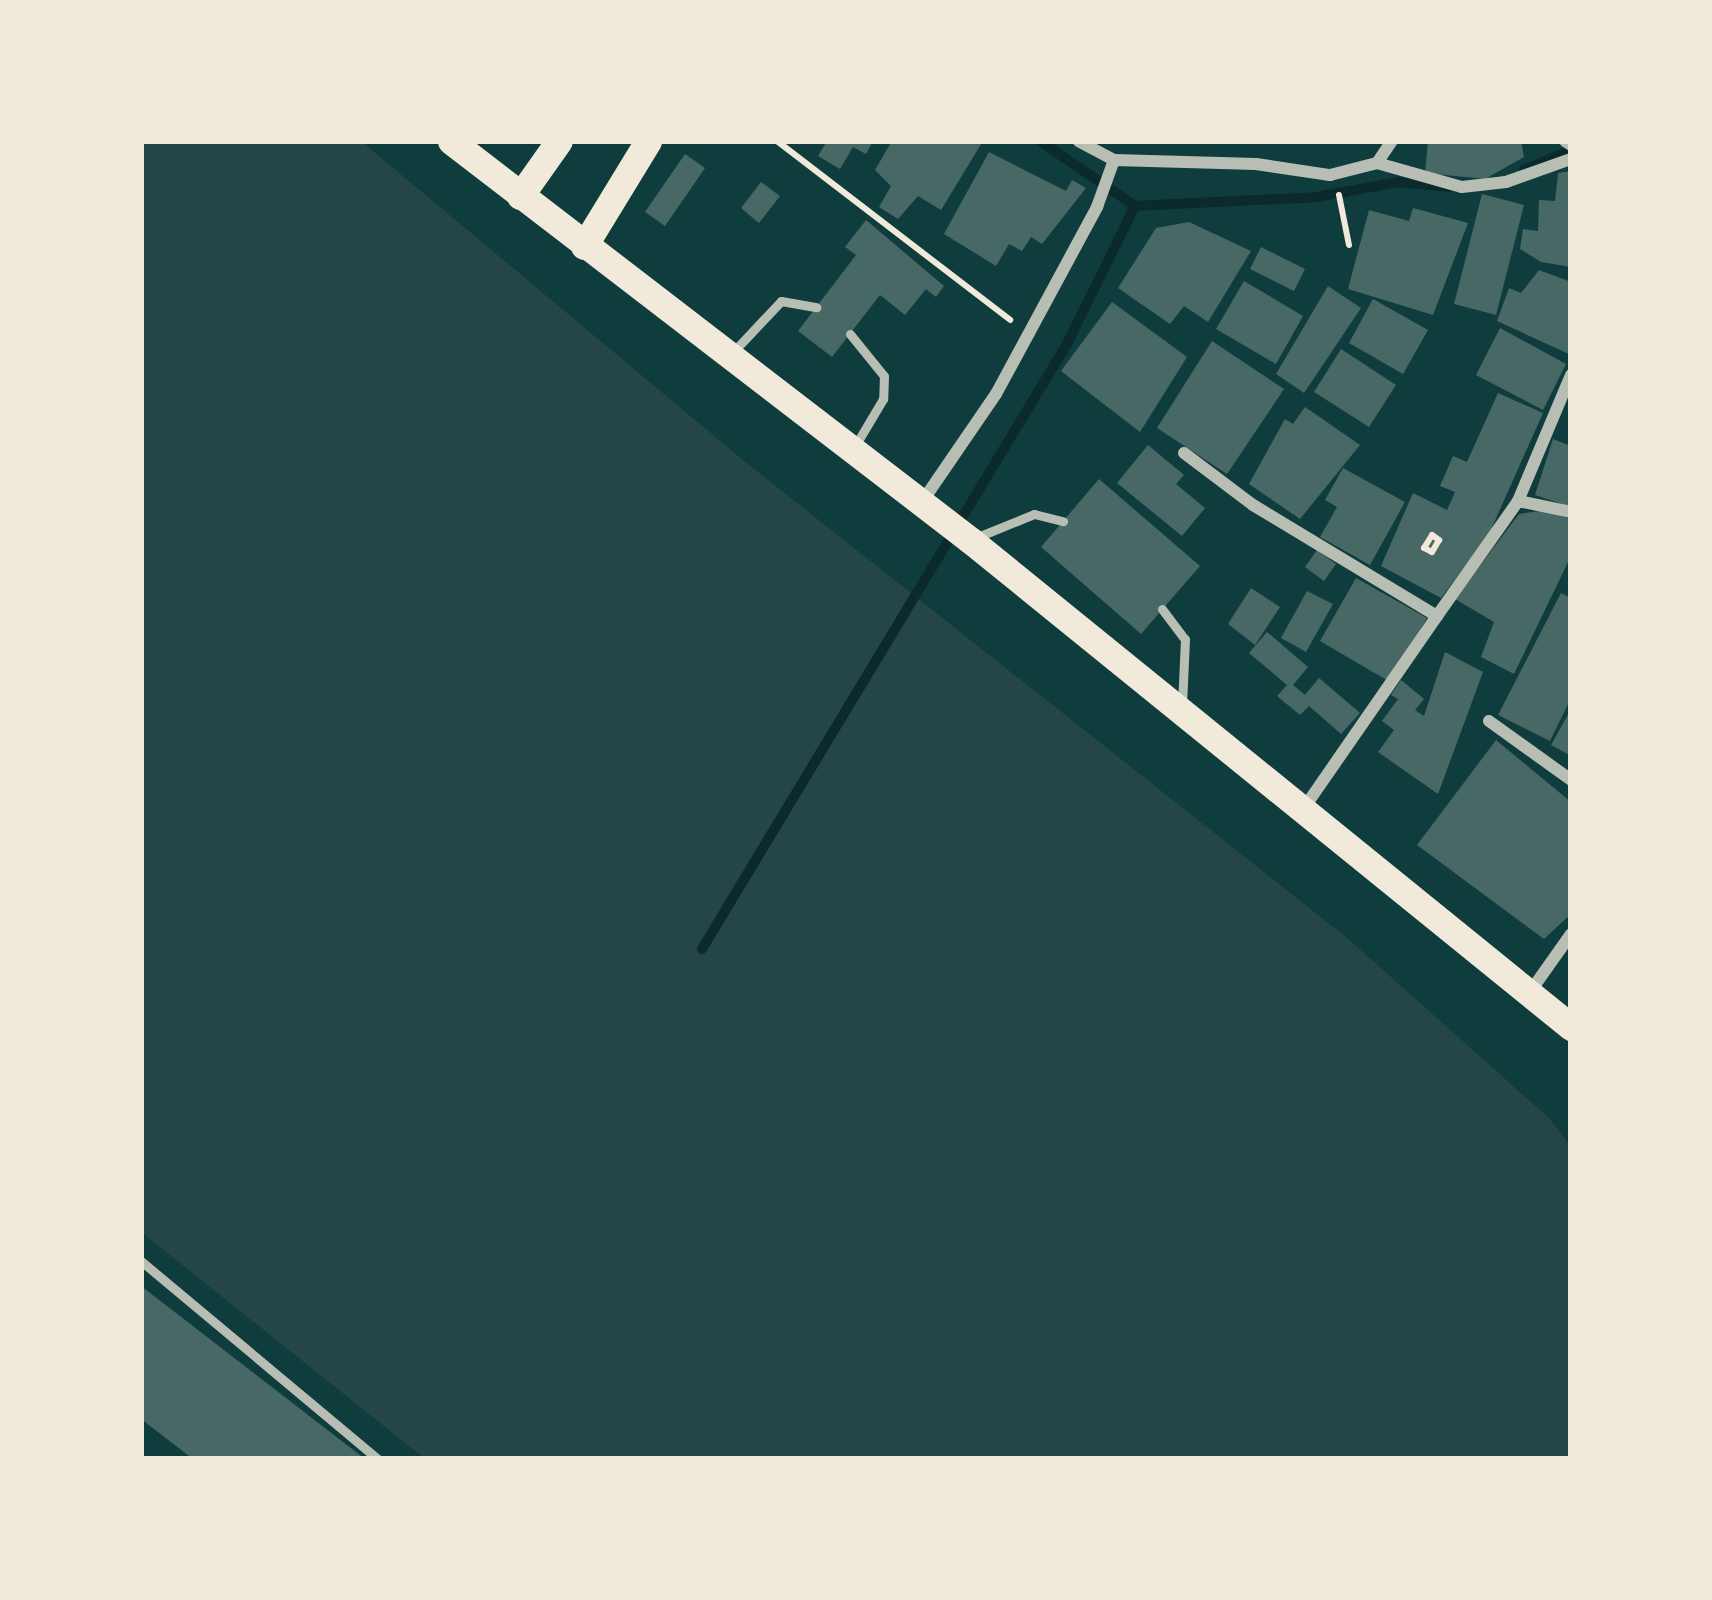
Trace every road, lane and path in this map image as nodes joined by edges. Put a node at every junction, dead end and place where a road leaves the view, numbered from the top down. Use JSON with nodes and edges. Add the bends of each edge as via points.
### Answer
{"nodes":[{"id":1,"x":451,"y":141,"type":"edge"},
{"id":2,"x":559,"y":141,"type":"edge"},
{"id":3,"x":648,"y":141,"type":"edge"},
{"id":4,"x":777,"y":141,"type":"edge"},
{"id":5,"x":1079,"y":141,"type":"edge"},
{"id":6,"x":1392,"y":141,"type":"edge"},
{"id":7,"x":1571,"y":159,"type":"edge"},
{"id":8,"x":1114,"y":160,"type":"junction"},
{"id":9,"x":1377,"y":163,"type":"junction"},
{"id":10,"x":520,"y":196,"type":"junction"},
{"id":11,"x":1347,"y":214,"type":"dead end"},
{"id":12,"x":1349,"y":245,"type":"dead end"},
{"id":13,"x":584,"y":246,"type":"junction"},
{"id":14,"x":816,"y":307,"type":"dead end"},
{"id":15,"x":1028,"y":332,"type":"junction"},
{"id":16,"x":850,"y":334,"type":"dead end"},
{"id":17,"x":729,"y":356,"type":"junction"},
{"id":18,"x":1571,"y":375,"type":"edge"},
{"id":19,"x":853,"y":449,"type":"junction"},
{"id":20,"x":1184,"y":453,"type":"dead end"},
{"id":21,"x":1519,"y":501,"type":"junction"},
{"id":22,"x":922,"y":502,"type":"junction"},
{"id":23,"x":1571,"y":512,"type":"edge"},
{"id":24,"x":1064,"y":521,"type":"dead end"},
{"id":25,"x":970,"y":540,"type":"junction"},
{"id":26,"x":1162,"y":609,"type":"dead end"},
{"id":27,"x":1437,"y":616,"type":"junction"},
{"id":28,"x":1181,"y":712,"type":"junction"},
{"id":29,"x":1489,"y":721,"type":"dead end"},
{"id":30,"x":1571,"y":780,"type":"edge"},
{"id":31,"x":1304,"y":808,"type":"junction"},
{"id":32,"x":1571,"y":934,"type":"edge"},
{"id":33,"x":1530,"y":992,"type":"junction"},
{"id":34,"x":1571,"y":1027,"type":"edge"},
{"id":35,"x":141,"y":1261,"type":"edge"},
{"id":36,"x":378,"y":1459,"type":"edge"}],
"edges":[{"from":1,"to":10,"type":"main road"},
{"from":2,"to":10,"type":"main road"},
{"from":3,"to":13,"type":"main road"},
{"from":4,"to":15,"type":"path"},
{"from":5,"to":8,"type":"street"},
{"from":6,"to":9,"type":"street"},
{"from":7,"to":9,"type":"street","via":[[1506,182],[1462,187]]},
{"from":8,"to":9,"type":"street","via":[[1330,175]]},
{"from":8,"to":15,"type":"street"},
{"from":10,"to":13,"type":"main road"},
{"from":11,"to":12,"type":"path"},
{"from":13,"to":17,"type":"main road"},
{"from":14,"to":17,"type":"lane","via":[[782,301]]},
{"from":15,"to":22,"type":"street"},
{"from":16,"to":19,"type":"lane","via":[[884,376],[883,399]]},
{"from":17,"to":19,"type":"main road"},
{"from":18,"to":21,"type":"street"},
{"from":19,"to":22,"type":"main road"},
{"from":20,"to":27,"type":"street"},
{"from":21,"to":23,"type":"street"},
{"from":21,"to":27,"type":"street"},
{"from":22,"to":25,"type":"main road"},
{"from":24,"to":25,"type":"lane","via":[[1034,514]]},
{"from":25,"to":28,"type":"main road"},
{"from":26,"to":28,"type":"lane","via":[[1187,651]]},
{"from":27,"to":31,"type":"street"},
{"from":28,"to":31,"type":"main road"},
{"from":29,"to":30,"type":"street"},
{"from":31,"to":33,"type":"main road"},
{"from":32,"to":33,"type":"street"},
{"from":33,"to":34,"type":"main road"},
{"from":35,"to":36,"type":"lane"}]}
